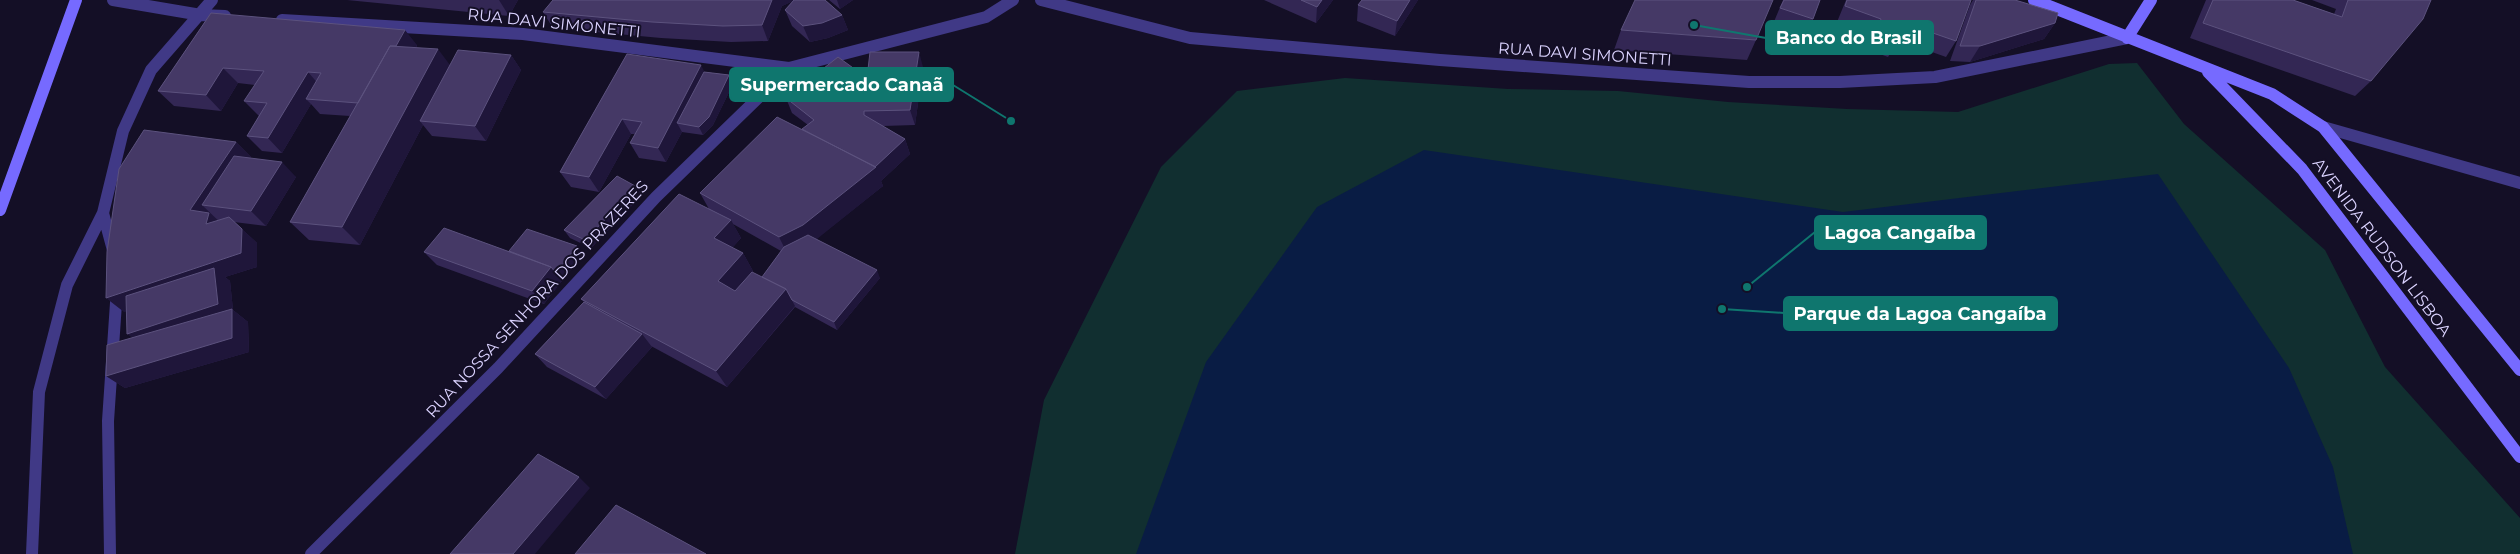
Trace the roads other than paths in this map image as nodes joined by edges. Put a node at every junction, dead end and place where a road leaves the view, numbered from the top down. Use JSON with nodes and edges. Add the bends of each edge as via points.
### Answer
{"nodes":[{"id":1,"x":76,"y":0,"type":"edge"},
{"id":2,"x":113,"y":0,"type":"edge"},
{"id":3,"x":212,"y":0,"type":"edge"},
{"id":4,"x":1013,"y":0,"type":"edge"},
{"id":5,"x":1042,"y":0,"type":"edge"},
{"id":6,"x":2034,"y":0,"type":"edge"},
{"id":7,"x":2151,"y":0,"type":"edge"},
{"id":8,"x":201,"y":15,"type":"junction"},
{"id":9,"x":240,"y":17,"type":"edge"},
{"id":10,"x":269,"y":19,"type":"edge"},
{"id":11,"x":2127,"y":38,"type":"junction"},
{"id":12,"x":789,"y":68,"type":"junction"},
{"id":13,"x":2204,"y":68,"type":"junction"},
{"id":14,"x":2323,"y":127,"type":"junction"},
{"id":15,"x":2520,"y":183,"type":"edge"},
{"id":16,"x":0,"y":210,"type":"edge"},
{"id":17,"x":103,"y":213,"type":"junction"},
{"id":18,"x":2520,"y":370,"type":"edge"},
{"id":19,"x":2520,"y":457,"type":"edge"},
{"id":20,"x":32,"y":554,"type":"edge"},
{"id":21,"x":110,"y":554,"type":"edge"},
{"id":22,"x":311,"y":554,"type":"edge"}],
"edges":[{"from":1,"to":16,"type":"main road"},
{"from":2,"to":8,"type":"street"},
{"from":3,"to":8,"type":"street"},
{"from":4,"to":12,"type":"street","name":"RUA DAVI SIMONETTI","via":[[986,18]]},
{"from":5,"to":11,"type":"street","name":"RUA DAVI SIMONETTI","via":[[1190,38],[1749,82],[1934,77]]},
{"from":6,"to":11,"type":"main road","name":"AVENIDA RUDSON LISBOA"},
{"from":7,"to":11,"type":"main road"},
{"from":8,"to":9,"type":"street"},
{"from":8,"to":17,"type":"street","via":[[151,70],[123,132]]},
{"from":10,"to":12,"type":"street","name":"RUA DAVI SIMONETTI","via":[[523,34]]},
{"from":11,"to":13,"type":"main road","name":"AVENIDA RUDSON LISBOA"},
{"from":12,"to":22,"type":"street","name":"RUA NOSSA SENHORA DOS PRAZERES","via":[[656,197],[498,368]]},
{"from":13,"to":14,"type":"main road","name":"AVENIDA RUDSON LISBOA","via":[[2272,94]]},
{"from":13,"to":19,"type":"main road","name":"AVENIDA RUDSON LISBOA","via":[[2302,169]]},
{"from":14,"to":15,"type":"street"},
{"from":14,"to":18,"type":"main road","name":"AVENIDA RUDSON LISBOA"},
{"from":17,"to":20,"type":"street","via":[[67,285],[39,392]]},
{"from":17,"to":21,"type":"street","via":[[118,271],[110,360],[106,477]]}]}
